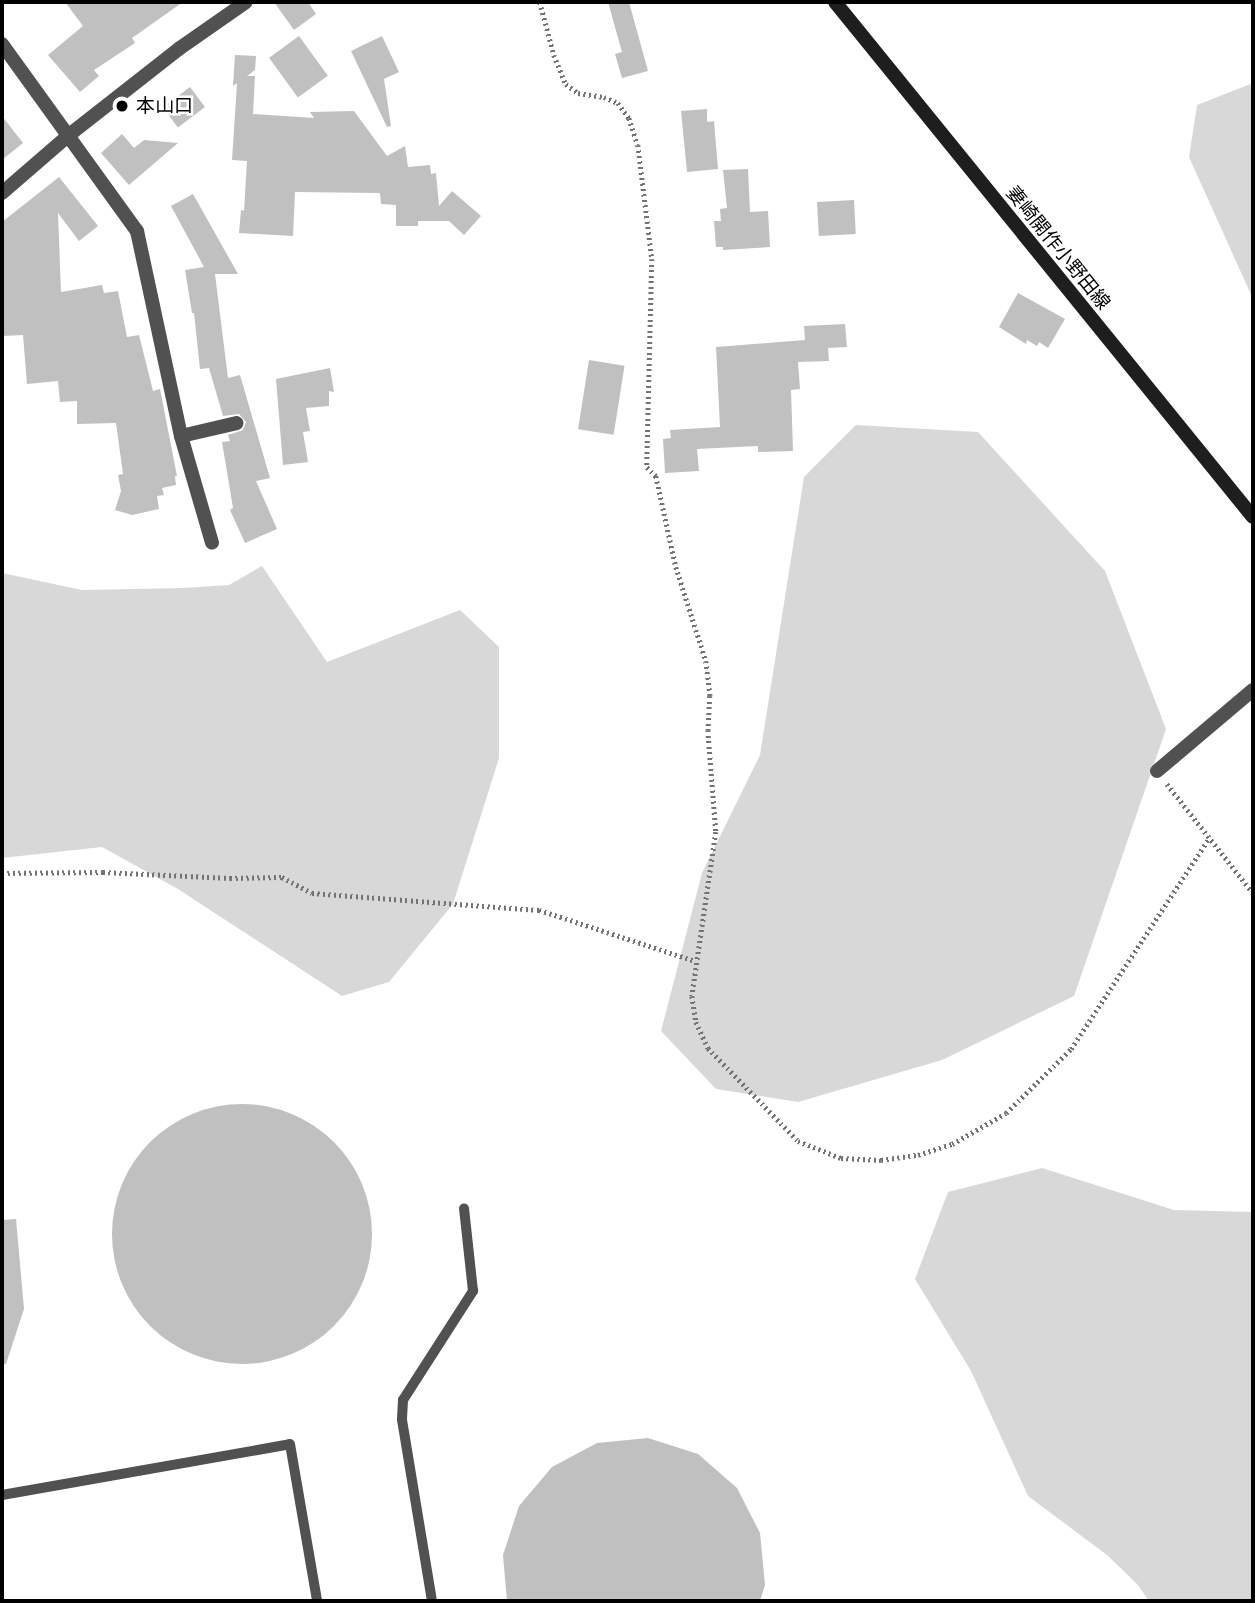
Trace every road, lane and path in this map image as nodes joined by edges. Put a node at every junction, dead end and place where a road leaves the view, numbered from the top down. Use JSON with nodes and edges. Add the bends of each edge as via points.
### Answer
{"nodes":[{"id":1,"x":246,"y":2,"type":"edge"},
{"id":2,"x":540,"y":2,"type":"edge"},
{"id":3,"x":835,"y":2,"type":"edge"},
{"id":4,"x":2,"y":44,"type":"edge"},
{"id":5,"x":69,"y":135,"type":"junction"},
{"id":6,"x":2,"y":192,"type":"edge"},
{"id":7,"x":237,"y":423,"type":"dead end"},
{"id":8,"x":181,"y":436,"type":"junction"},
{"id":9,"x":1253,"y":517,"type":"edge"},
{"id":10,"x":212,"y":543,"type":"dead end"},
{"id":11,"x":1253,"y":691,"type":"edge"},
{"id":12,"x":1157,"y":771,"type":"joint"},
{"id":13,"x":1209,"y":838,"type":"junction"},
{"id":14,"x":2,"y":873,"type":"edge"},
{"id":15,"x":1253,"y":893,"type":"edge"},
{"id":16,"x":695,"y":961,"type":"junction"},
{"id":17,"x":464,"y":1208,"type":"dead end"},
{"id":18,"x":2,"y":1495,"type":"edge"},
{"id":19,"x":317,"y":1601,"type":"edge"},
{"id":20,"x":432,"y":1601,"type":"edge"}],
"edges":[{"from":1,"to":5,"type":"street"},
{"from":2,"to":16,"type":"path","via":[[566,84],[578,93],[618,103],[639,145],[652,259],[647,467],[656,476],[676,567],[706,661],[710,696],[716,832]]},
{"from":3,"to":9,"type":"main road","name":"妻崎開作小野田線"},
{"from":4,"to":5,"type":"street"},
{"from":5,"to":6,"type":"street"},
{"from":5,"to":8,"type":"street","via":[[137,231]]},
{"from":7,"to":8,"type":"street"},
{"from":8,"to":10,"type":"street"},
{"from":11,"to":12,"type":"street"},
{"from":12,"to":13,"type":"path"},
{"from":13,"to":15,"type":"path"},
{"from":13,"to":16,"type":"path","via":[[1071,1049],[1006,1113],[952,1144],[918,1155],[881,1160],[841,1157],[798,1141],[708,1048],[696,1022],[692,996]]},
{"from":14,"to":16,"type":"path","via":[[282,877],[312,892],[539,910]]},
{"from":17,"to":20,"type":"lane","via":[[473,1291],[403,1400],[402,1419]]},
{"from":18,"to":19,"type":"lane","via":[[290,1444]]}]}
